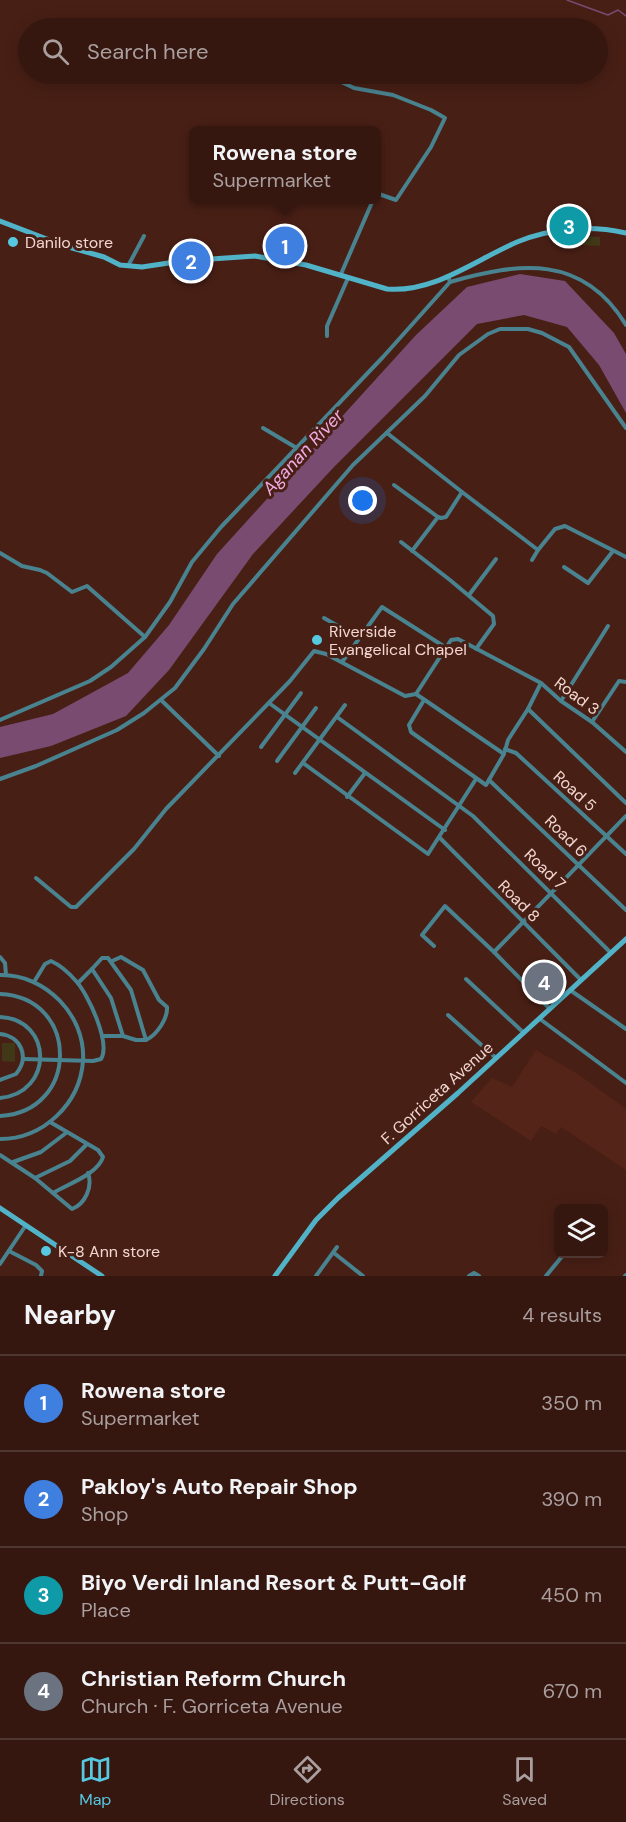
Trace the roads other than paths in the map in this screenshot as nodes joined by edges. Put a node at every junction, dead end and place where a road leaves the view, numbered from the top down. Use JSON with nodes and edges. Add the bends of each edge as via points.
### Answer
{"nodes":[{"id":1,"x":346,"y":84,"type":"edge"},
{"id":2,"x":381,"y":195,"type":"edge"},
{"id":3,"x":371,"y":204,"type":"edge"},
{"id":4,"x":0,"y":221,"type":"edge"},
{"id":5,"x":626,"y":233,"type":"edge"},
{"id":6,"x":144,"y":236,"type":"dead end"},
{"id":7,"x":128,"y":266,"type":"junction"},
{"id":8,"x":341,"y":274,"type":"junction"},
{"id":9,"x":348,"y":277,"type":"junction"},
{"id":10,"x":448,"y":279,"type":"junction"},
{"id":11,"x":626,"y":325,"type":"edge"},
{"id":12,"x":327,"y":336,"type":"dead end"},
{"id":13,"x":263,"y":428,"type":"dead end"},
{"id":14,"x":626,"y":428,"type":"edge"},
{"id":15,"x":387,"y":433,"type":"junction"},
{"id":16,"x":296,"y":447,"type":"junction"},
{"id":17,"x":394,"y":485,"type":"dead end"},
{"id":18,"x":462,"y":492,"type":"junction"},
{"id":19,"x":438,"y":517,"type":"junction"},
{"id":20,"x":401,"y":542,"type":"dead end"},
{"id":21,"x":538,"y":550,"type":"junction"},
{"id":22,"x":412,"y":551,"type":"junction"},
{"id":23,"x":613,"y":551,"type":"junction"},
{"id":24,"x":0,"y":553,"type":"edge"},
{"id":25,"x":626,"y":557,"type":"edge"},
{"id":26,"x":496,"y":559,"type":"dead end"},
{"id":27,"x":532,"y":560,"type":"dead end"},
{"id":28,"x":564,"y":567,"type":"dead end"},
{"id":29,"x":469,"y":595,"type":"junction"},
{"id":30,"x":324,"y":618,"type":"dead end"},
{"id":31,"x":608,"y":626,"type":"dead end"},
{"id":32,"x":145,"y":637,"type":"junction"},
{"id":33,"x":358,"y":638,"type":"junction"},
{"id":34,"x":445,"y":647,"type":"junction"},
{"id":35,"x":476,"y":650,"type":"junction"},
{"id":36,"x":342,"y":662,"type":"junction"},
{"id":37,"x":626,"y":682,"type":"edge"},
{"id":38,"x":541,"y":683,"type":"junction"},
{"id":39,"x":301,"y":693,"type":"dead end"},
{"id":40,"x":416,"y":694,"type":"junction"},
{"id":41,"x":161,"y":700,"type":"junction"},
{"id":42,"x":424,"y":700,"type":"junction"},
{"id":43,"x":561,"y":701,"type":"junction"},
{"id":44,"x":269,"y":703,"type":"junction"},
{"id":45,"x":345,"y":705,"type":"dead end"},
{"id":46,"x":316,"y":708,"type":"dead end"},
{"id":47,"x":528,"y":709,"type":"junction"},
{"id":48,"x":286,"y":715,"type":"junction"},
{"id":49,"x":337,"y":717,"type":"junction"},
{"id":50,"x":0,"y":720,"type":"edge"},
{"id":51,"x":592,"y":722,"type":"junction"},
{"id":52,"x":303,"y":728,"type":"junction"},
{"id":53,"x":320,"y":740,"type":"junction"},
{"id":54,"x":261,"y":747,"type":"dead end"},
{"id":55,"x":505,"y":752,"type":"junction"},
{"id":56,"x":626,"y":752,"type":"edge"},
{"id":57,"x":219,"y":756,"type":"junction"},
{"id":58,"x":277,"y":761,"type":"dead end"},
{"id":59,"x":303,"y":763,"type":"junction"},
{"id":60,"x":295,"y":773,"type":"dead end"},
{"id":61,"x":365,"y":773,"type":"junction"},
{"id":62,"x":0,"y":779,"type":"edge"},
{"id":63,"x":476,"y":779,"type":"junction"},
{"id":64,"x":489,"y":780,"type":"junction"},
{"id":65,"x":347,"y":797,"type":"junction"},
{"id":66,"x":626,"y":803,"type":"edge"},
{"id":67,"x":459,"y":807,"type":"junction"},
{"id":68,"x":626,"y":816,"type":"edge"},
{"id":69,"x":445,"y":830,"type":"junction"},
{"id":70,"x":606,"y":836,"type":"junction"},
{"id":71,"x":440,"y":838,"type":"junction"},
{"id":72,"x":626,"y":854,"type":"edge"},
{"id":73,"x":579,"y":866,"type":"junction"},
{"id":74,"x":36,"y":878,"type":"dead end"},
{"id":75,"x":553,"y":893,"type":"junction"},
{"id":76,"x":626,"y":910,"type":"edge"},
{"id":77,"x":524,"y":922,"type":"junction"},
{"id":78,"x":626,"y":939,"type":"edge"},
{"id":79,"x":434,"y":946,"type":"dead end"},
{"id":80,"x":494,"y":952,"type":"junction"},
{"id":81,"x":611,"y":953,"type":"junction"},
{"id":82,"x":0,"y":957,"type":"edge"},
{"id":83,"x":112,"y":961,"type":"junction"},
{"id":84,"x":92,"y":969,"type":"junction"},
{"id":85,"x":0,"y":975,"type":"edge"},
{"id":86,"x":6,"y":975,"type":"junction"},
{"id":87,"x":466,"y":979,"type":"dead end"},
{"id":88,"x":581,"y":980,"type":"junction"},
{"id":89,"x":34,"y":982,"type":"junction"},
{"id":90,"x":547,"y":982,"type":"dead end"},
{"id":91,"x":78,"y":983,"type":"junction"},
{"id":92,"x":570,"y":990,"type":"junction"},
{"id":93,"x":0,"y":994,"type":"edge"},
{"id":94,"x":535,"y":994,"type":"junction"},
{"id":95,"x":550,"y":1009,"type":"junction"},
{"id":96,"x":448,"y":1015,"type":"dead end"},
{"id":97,"x":0,"y":1017,"type":"edge"},
{"id":98,"x":540,"y":1019,"type":"junction"},
{"id":99,"x":626,"y":1029,"type":"edge"},
{"id":100,"x":0,"y":1034,"type":"edge"},
{"id":101,"x":525,"y":1034,"type":"junction"},
{"id":102,"x":102,"y":1036,"type":"junction"},
{"id":103,"x":123,"y":1036,"type":"junction"},
{"id":104,"x":147,"y":1040,"type":"junction"},
{"id":105,"x":40,"y":1058,"type":"junction"},
{"id":106,"x":23,"y":1059,"type":"junction"},
{"id":107,"x":61,"y":1059,"type":"junction"},
{"id":108,"x":496,"y":1059,"type":"junction"},
{"id":109,"x":83,"y":1060,"type":"junction"},
{"id":110,"x":0,"y":1080,"type":"edge"},
{"id":111,"x":626,"y":1083,"type":"edge"},
{"id":112,"x":0,"y":1098,"type":"edge"},
{"id":113,"x":0,"y":1116,"type":"edge"},
{"id":114,"x":50,"y":1122,"type":"junction"},
{"id":115,"x":66,"y":1132,"type":"junction"},
{"id":116,"x":0,"y":1139,"type":"edge"},
{"id":117,"x":87,"y":1144,"type":"junction"},
{"id":118,"x":0,"y":1155,"type":"edge"},
{"id":119,"x":13,"y":1163,"type":"junction"},
{"id":120,"x":88,"y":1173,"type":"junction"},
{"id":121,"x":35,"y":1178,"type":"junction"},
{"id":122,"x":53,"y":1193,"type":"junction"},
{"id":123,"x":0,"y":1208,"type":"edge"},
{"id":124,"x":27,"y":1225,"type":"junction"},
{"id":125,"x":337,"y":1247,"type":"dead end"},
{"id":126,"x":9,"y":1251,"type":"junction"},
{"id":127,"x":334,"y":1253,"type":"junction"},
{"id":128,"x":561,"y":1258,"type":"edge"},
{"id":129,"x":0,"y":1264,"type":"edge"},
{"id":130,"x":41,"y":1276,"type":"edge"},
{"id":131,"x":102,"y":1276,"type":"edge"},
{"id":132,"x":275,"y":1276,"type":"edge"},
{"id":133,"x":316,"y":1276,"type":"edge"},
{"id":134,"x":363,"y":1276,"type":"edge"},
{"id":135,"x":469,"y":1276,"type":"edge"},
{"id":136,"x":480,"y":1276,"type":"edge"},
{"id":137,"x":546,"y":1276,"type":"edge"}],
"edges":[{"from":1,"to":2,"type":"street","via":[[393,95],[446,118],[432,147],[396,200]]},
{"from":3,"to":8,"type":"street"},
{"from":4,"to":7,"type":"street"},
{"from":5,"to":10,"type":"street","via":[[578,228],[536,236]]},
{"from":6,"to":7,"type":"street"},
{"from":7,"to":8,"type":"street","via":[[255,256]]},
{"from":8,"to":9,"type":"street"},
{"from":9,"to":10,"type":"street","via":[[398,290]]},
{"from":9,"to":12,"type":"street","via":[[327,326]]},
{"from":10,"to":11,"type":"street","via":[[518,268],[566,273],[604,296]]},
{"from":10,"to":16,"type":"street","via":[[383,357]]},
{"from":13,"to":16,"type":"street"},
{"from":14,"to":15,"type":"street","via":[[569,347],[542,333],[514,328],[500,329],[474,342]]},
{"from":15,"to":18,"type":"street"},
{"from":15,"to":41,"type":"street","via":[[353,465],[233,604],[190,669]]},
{"from":16,"to":32,"type":"street","via":[[192,562]]},
{"from":17,"to":19,"type":"street"},
{"from":18,"to":19,"type":"street","via":[[446,517]]},
{"from":18,"to":21,"type":"street"},
{"from":19,"to":22,"type":"street"},
{"from":20,"to":22,"type":"street"},
{"from":21,"to":23,"type":"street","via":[[555,529],[565,526]]},
{"from":21,"to":27,"type":"street"},
{"from":22,"to":29,"type":"street"},
{"from":23,"to":25,"type":"street"},
{"from":23,"to":28,"type":"street","via":[[588,583]]},
{"from":24,"to":32,"type":"street","via":[[22,566],[47,573],[72,592],[87,586]]},
{"from":26,"to":29,"type":"street"},
{"from":29,"to":35,"type":"street","via":[[495,620]]},
{"from":30,"to":33,"type":"street"},
{"from":31,"to":43,"type":"street"},
{"from":32,"to":50,"type":"street","via":[[90,681]]},
{"from":33,"to":34,"type":"street","via":[[382,607]]},
{"from":33,"to":36,"type":"street"},
{"from":34,"to":35,"type":"street","name":"Road 3","via":[[454,638]]},
{"from":34,"to":40,"type":"street"},
{"from":35,"to":38,"type":"street","name":"Road 3"},
{"from":36,"to":40,"type":"street","via":[[400,694]]},
{"from":36,"to":44,"type":"street","via":[[314,651]]},
{"from":37,"to":51,"type":"street","via":[[619,681]]},
{"from":38,"to":43,"type":"street","name":"Road 3"},
{"from":38,"to":47,"type":"street"},
{"from":39,"to":48,"type":"street"},
{"from":40,"to":42,"type":"street","name":"Road 5"},
{"from":41,"to":57,"type":"street"},
{"from":41,"to":62,"type":"street","via":[[105,736]]},
{"from":42,"to":55,"type":"street","name":"Road 5"},
{"from":42,"to":63,"type":"street","via":[[409,725],[411,732]]},
{"from":43,"to":51,"type":"street","name":"Road 3"},
{"from":44,"to":48,"type":"street"},
{"from":44,"to":57,"type":"street"},
{"from":45,"to":49,"type":"street"},
{"from":46,"to":52,"type":"street"},
{"from":47,"to":55,"type":"street","via":[[508,740]]},
{"from":47,"to":66,"type":"street"},
{"from":48,"to":52,"type":"street"},
{"from":48,"to":54,"type":"street"},
{"from":49,"to":53,"type":"street"},
{"from":49,"to":67,"type":"street","name":"Road 7"},
{"from":51,"to":56,"type":"street","name":"Road 3"},
{"from":52,"to":53,"type":"street"},
{"from":52,"to":58,"type":"street"},
{"from":53,"to":59,"type":"street"},
{"from":53,"to":61,"type":"street"},
{"from":55,"to":64,"type":"street"},
{"from":55,"to":70,"type":"street","name":"Road 5","via":[[516,753]]},
{"from":57,"to":74,"type":"street","via":[[76,907]]},
{"from":59,"to":60,"type":"street"},
{"from":59,"to":65,"type":"street"},
{"from":61,"to":65,"type":"street"},
{"from":61,"to":69,"type":"street"},
{"from":63,"to":64,"type":"street","via":[[486,785]]},
{"from":63,"to":67,"type":"street"},
{"from":64,"to":73,"type":"street","name":"Road 6"},
{"from":65,"to":71,"type":"street","via":[[428,854]]},
{"from":67,"to":69,"type":"street"},
{"from":67,"to":75,"type":"street","name":"Road 7"},
{"from":68,"to":70,"type":"street"},
{"from":69,"to":71,"type":"street"},
{"from":70,"to":72,"type":"street","name":"Road 5"},
{"from":70,"to":73,"type":"street"},
{"from":71,"to":77,"type":"street","name":"Road 8"},
{"from":73,"to":75,"type":"street"},
{"from":73,"to":76,"type":"street","name":"Road 6"},
{"from":75,"to":77,"type":"street"},
{"from":75,"to":81,"type":"street","name":"Road 7"},
{"from":77,"to":80,"type":"street"},
{"from":77,"to":88,"type":"street","name":"Road 8"},
{"from":78,"to":81,"type":"street","name":"F. Gorriceta Avenue"},
{"from":79,"to":80,"type":"street","via":[[422,935],[445,906]]},
{"from":80,"to":94,"type":"street"},
{"from":81,"to":88,"type":"street","name":"F. Gorriceta Avenue"},
{"from":82,"to":86,"type":"street"},
{"from":83,"to":84,"type":"street","via":[[105,957]]},
{"from":83,"to":104,"type":"street","via":[[130,990]]},
{"from":83,"to":104,"type":"street","via":[[122,957],[143,970],[159,1000],[167,1006],[159,1028]]},
{"from":84,"to":91,"type":"street"},
{"from":84,"to":103,"type":"street","via":[[111,998]]},
{"from":85,"to":86,"type":"street"},
{"from":86,"to":89,"type":"street"},
{"from":87,"to":101,"type":"street"},
{"from":88,"to":92,"type":"street","name":"F. Gorriceta Avenue"},
{"from":89,"to":91,"type":"street","via":[[51,961]]},
{"from":89,"to":109,"type":"street","via":[[59,999],[72,1017]]},
{"from":90,"to":94,"type":"street"},
{"from":91,"to":102,"type":"street"},
{"from":92,"to":95,"type":"street","name":"F. Gorriceta Avenue"},
{"from":92,"to":99,"type":"street"},
{"from":93,"to":107,"type":"street","via":[[29,1001],[46,1016],[57,1035]]},
{"from":94,"to":95,"type":"street"},
{"from":95,"to":98,"type":"street","name":"F. Gorriceta Avenue"},
{"from":96,"to":108,"type":"street"},
{"from":97,"to":105,"type":"street","via":[[13,1018],[30,1030]]},
{"from":98,"to":101,"type":"street","name":"F. Gorriceta Avenue"},
{"from":98,"to":111,"type":"street"},
{"from":100,"to":106,"type":"street","via":[[18,1042]]},
{"from":101,"to":108,"type":"street","name":"F. Gorriceta Avenue"},
{"from":102,"to":103,"type":"street"},
{"from":102,"to":109,"type":"street","via":[[104,1054],[100,1059]]},
{"from":103,"to":104,"type":"street"},
{"from":105,"to":106,"type":"street"},
{"from":105,"to":107,"type":"street"},
{"from":105,"to":112,"type":"street","via":[[29,1085]]},
{"from":106,"to":110,"type":"street","via":[[16,1074]]},
{"from":107,"to":109,"type":"street"},
{"from":107,"to":113,"type":"street","via":[[54,1083],[43,1098],[20,1112]]},
{"from":108,"to":132,"type":"street","name":"F. Gorriceta Avenue","via":[[338,1198],[316,1220]]},
{"from":109,"to":114,"type":"street","via":[[74,1093]]},
{"from":114,"to":115,"type":"street"},
{"from":114,"to":116,"type":"street","via":[[24,1135]]},
{"from":115,"to":117,"type":"street"},
{"from":115,"to":119,"type":"street","via":[[41,1152]]},
{"from":117,"to":120,"type":"street","via":[[103,1156]]},
{"from":117,"to":121,"type":"street","via":[[70,1161]]},
{"from":118,"to":119,"type":"street"},
{"from":119,"to":121,"type":"street"},
{"from":120,"to":122,"type":"street"},
{"from":120,"to":122,"type":"street","via":[[90,1185],[75,1208]]},
{"from":121,"to":122,"type":"street"},
{"from":123,"to":124,"type":"street"},
{"from":124,"to":126,"type":"street"},
{"from":124,"to":131,"type":"street"},
{"from":125,"to":127,"type":"street"},
{"from":126,"to":129,"type":"street"},
{"from":126,"to":130,"type":"street","via":[[36,1264]]},
{"from":127,"to":133,"type":"street"},
{"from":127,"to":134,"type":"street"},
{"from":128,"to":137,"type":"street"},
{"from":135,"to":136,"type":"street"}]}
